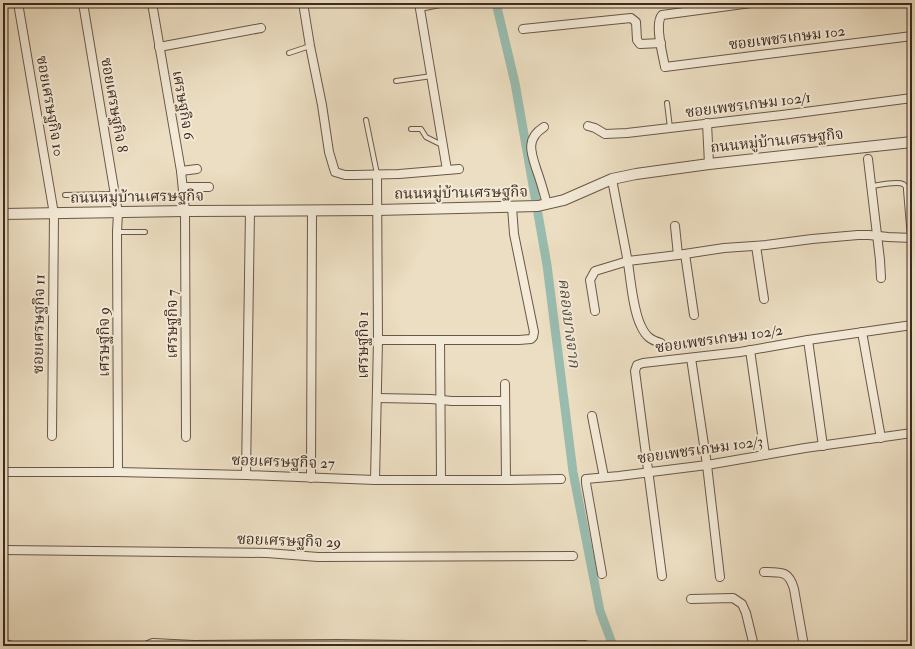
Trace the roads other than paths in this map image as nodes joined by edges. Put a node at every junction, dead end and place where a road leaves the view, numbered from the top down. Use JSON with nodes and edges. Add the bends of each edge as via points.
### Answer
{"nodes":[{"id":1,"x":18,"y":3,"type":"edge"},
{"id":2,"x":83,"y":3,"type":"edge"},
{"id":3,"x":152,"y":3,"type":"edge"},
{"id":4,"x":303,"y":3,"type":"edge"},
{"id":5,"x":450,"y":3,"type":"edge"},
{"id":6,"x":751,"y":3,"type":"edge"},
{"id":7,"x":419,"y":6,"type":"edge"},
{"id":8,"x":261,"y":28,"type":"dead end"},
{"id":9,"x":523,"y":29,"type":"dead end"},
{"id":10,"x":912,"y":36,"type":"edge"},
{"id":11,"x":661,"y":43,"type":"junction"},
{"id":12,"x":310,"y":46,"type":"junction"},
{"id":13,"x":159,"y":47,"type":"junction"},
{"id":14,"x":289,"y":53,"type":"dead end"},
{"id":15,"x":432,"y":76,"type":"junction"},
{"id":16,"x":396,"y":81,"type":"dead end"},
{"id":17,"x":912,"y":98,"type":"edge"},
{"id":18,"x":667,"y":103,"type":"dead end"},
{"id":19,"x":366,"y":120,"type":"dead end"},
{"id":20,"x":707,"y":123,"type":"junction"},
{"id":21,"x":588,"y":126,"type":"dead end"},
{"id":22,"x":544,"y":127,"type":"dead end"},
{"id":23,"x":670,"y":128,"type":"junction"},
{"id":24,"x":411,"y":129,"type":"dead end"},
{"id":25,"x":912,"y":142,"type":"edge"},
{"id":26,"x":442,"y":145,"type":"junction"},
{"id":27,"x":868,"y":159,"type":"dead end"},
{"id":28,"x":709,"y":164,"type":"junction"},
{"id":29,"x":197,"y":169,"type":"dead end"},
{"id":30,"x":459,"y":169,"type":"dead end"},
{"id":31,"x":447,"y":170,"type":"junction"},
{"id":32,"x":181,"y":171,"type":"junction"},
{"id":33,"x":377,"y":174,"type":"junction"},
{"id":34,"x":612,"y":179,"type":"junction"},
{"id":35,"x":872,"y":186,"type":"junction"},
{"id":36,"x":183,"y":187,"type":"junction"},
{"id":37,"x":209,"y":187,"type":"dead end"},
{"id":38,"x":115,"y":194,"type":"junction"},
{"id":39,"x":65,"y":195,"type":"dead end"},
{"id":40,"x":542,"y":205,"type":"junction"},
{"id":41,"x":517,"y":207,"type":"junction"},
{"id":42,"x":312,"y":210,"type":"junction"},
{"id":43,"x":377,"y":210,"type":"junction"},
{"id":44,"x":185,"y":211,"type":"junction"},
{"id":45,"x":250,"y":211,"type":"junction"},
{"id":46,"x":118,"y":213,"type":"junction"},
{"id":47,"x":3,"y":214,"type":"edge"},
{"id":48,"x":54,"y":214,"type":"junction"},
{"id":49,"x":675,"y":226,"type":"dead end"},
{"id":50,"x":117,"y":232,"type":"junction"},
{"id":51,"x":145,"y":232,"type":"dead end"},
{"id":52,"x":877,"y":236,"type":"junction"},
{"id":53,"x":911,"y":238,"type":"edge"},
{"id":54,"x":756,"y":246,"type":"junction"},
{"id":55,"x":681,"y":254,"type":"junction"},
{"id":56,"x":628,"y":260,"type":"junction"},
{"id":57,"x":881,"y":278,"type":"dead end"},
{"id":58,"x":764,"y":299,"type":"dead end"},
{"id":59,"x":595,"y":311,"type":"dead end"},
{"id":60,"x":694,"y":315,"type":"dead end"},
{"id":61,"x":912,"y":325,"type":"edge"},
{"id":62,"x":862,"y":332,"type":"junction"},
{"id":63,"x":378,"y":340,"type":"junction"},
{"id":64,"x":440,"y":340,"type":"junction"},
{"id":65,"x":808,"y":340,"type":"junction"},
{"id":66,"x":661,"y":343,"type":"dead end"},
{"id":67,"x":750,"y":350,"type":"junction"},
{"id":68,"x":691,"y":358,"type":"junction"},
{"id":69,"x":505,"y":384,"type":"dead end"},
{"id":70,"x":377,"y":398,"type":"junction"},
{"id":71,"x":441,"y":400,"type":"junction"},
{"id":72,"x":505,"y":401,"type":"junction"},
{"id":73,"x":592,"y":416,"type":"dead end"},
{"id":74,"x":912,"y":433,"type":"edge"},
{"id":75,"x":52,"y":436,"type":"dead end"},
{"id":76,"x":186,"y":437,"type":"dead end"},
{"id":77,"x":881,"y":438,"type":"junction"},
{"id":78,"x":823,"y":446,"type":"junction"},
{"id":79,"x":765,"y":455,"type":"junction"},
{"id":80,"x":707,"y":465,"type":"junction"},
{"id":81,"x":3,"y":472,"type":"edge"},
{"id":82,"x":118,"y":472,"type":"junction"},
{"id":83,"x":648,"y":472,"type":"junction"},
{"id":84,"x":246,"y":474,"type":"junction"},
{"id":85,"x":604,"y":477,"type":"junction"},
{"id":86,"x":311,"y":478,"type":"junction"},
{"id":87,"x":561,"y":479,"type":"dead end"},
{"id":88,"x":375,"y":480,"type":"junction"},
{"id":89,"x":441,"y":480,"type":"junction"},
{"id":90,"x":506,"y":480,"type":"junction"},
{"id":91,"x":3,"y":550,"type":"edge"},
{"id":92,"x":573,"y":556,"type":"dead end"},
{"id":93,"x":764,"y":572,"type":"dead end"},
{"id":94,"x":602,"y":574,"type":"dead end"},
{"id":95,"x":662,"y":576,"type":"dead end"},
{"id":96,"x":720,"y":577,"type":"dead end"},
{"id":97,"x":691,"y":599,"type":"dead end"},
{"id":98,"x":3,"y":644,"type":"edge"},
{"id":99,"x":585,"y":645,"type":"edge"},
{"id":100,"x":10,"y":646,"type":"edge"},
{"id":101,"x":147,"y":646,"type":"edge"},
{"id":102,"x":754,"y":646,"type":"edge"},
{"id":103,"x":804,"y":646,"type":"edge"}],
"edges":[{"from":1,"to":48,"type":"street","name":"ซอยเศรษฐกิจ 10"},
{"from":2,"to":38,"type":"street","name":"ซอยเศรษฐกิจ 8"},
{"from":3,"to":13,"type":"street","name":"เศรษฐกิจ 6"},
{"from":4,"to":12,"type":"street"},
{"from":5,"to":7,"type":"lane"},
{"from":6,"to":11,"type":"street","via":[[662,15],[659,26]]},
{"from":7,"to":15,"type":"street"},
{"from":8,"to":13,"type":"street"},
{"from":9,"to":11,"type":"street","via":[[631,18],[636,22],[637,40],[640,44]]},
{"from":10,"to":11,"type":"street","name":"ซอยเพชรเกษม 102","via":[[665,67]]},
{"from":12,"to":14,"type":"lane"},
{"from":12,"to":33,"type":"street","via":[[329,152],[336,172],[341,175]]},
{"from":13,"to":32,"type":"street","name":"เศรษฐกิจ 6"},
{"from":15,"to":16,"type":"lane"},
{"from":15,"to":26,"type":"street"},
{"from":17,"to":20,"type":"street","name":"ซอยเพชรเกษม 102/1"},
{"from":18,"to":23,"type":"lane"},
{"from":19,"to":33,"type":"lane"},
{"from":20,"to":23,"type":"street","name":"ซอยเพชรเกษม 102/1"},
{"from":20,"to":28,"type":"street"},
{"from":21,"to":23,"type":"street","name":"ซอยเพชรเกษม 102/1","via":[[610,135]]},
{"from":22,"to":40,"type":"street","via":[[535,134],[531,145]]},
{"from":24,"to":26,"type":"lane","via":[[421,128],[426,137]]},
{"from":25,"to":28,"type":"street","name":"ถนนหมู่บ้านเศรษฐกิจ"},
{"from":26,"to":31,"type":"street"},
{"from":27,"to":35,"type":"street"},
{"from":28,"to":34,"type":"street","name":"ถนนหมู่บ้านเศรษฐกิจ"},
{"from":29,"to":32,"type":"street"},
{"from":30,"to":31,"type":"street"},
{"from":31,"to":33,"type":"street"},
{"from":32,"to":36,"type":"street","name":"เศรษฐกิจ 6"},
{"from":33,"to":43,"type":"street","name":"เศรษฐกิจ 1"},
{"from":34,"to":40,"type":"street","name":"ถนนหมู่บ้านเศรษฐกิจ","via":[[564,200]]},
{"from":34,"to":56,"type":"street"},
{"from":35,"to":52,"type":"street"},
{"from":35,"to":53,"type":"lane","via":[[897,183],[905,186]]},
{"from":36,"to":37,"type":"street"},
{"from":36,"to":44,"type":"street","name":"เศรษฐกิจ 6"},
{"from":38,"to":39,"type":"lane"},
{"from":38,"to":46,"type":"street","name":"ซอยเศรษฐกิจ 8"},
{"from":40,"to":41,"type":"street","name":"ถนนหมู่บ้านเศรษฐกิจ"},
{"from":41,"to":43,"type":"street","name":"ถนนหมู่บ้านเศรษฐกิจ"},
{"from":41,"to":64,"type":"street","via":[[514,234],[533,337],[519,340]]},
{"from":42,"to":43,"type":"street","name":"ถนนหมู่บ้านเศรษฐกิจ"},
{"from":42,"to":45,"type":"street","name":"ถนนหมู่บ้านเศรษฐกิจ"},
{"from":42,"to":86,"type":"street"},
{"from":43,"to":63,"type":"street","name":"เศรษฐกิจ 1"},
{"from":44,"to":45,"type":"street","name":"ถนนหมู่บ้านเศรษฐกิจ"},
{"from":44,"to":46,"type":"street","name":"ถนนหมู่บ้านเศรษฐกิจ"},
{"from":44,"to":76,"type":"street","name":"เศรษฐกิจ 7"},
{"from":45,"to":84,"type":"street"},
{"from":46,"to":48,"type":"street","name":"ถนนหมู่บ้านเศรษฐกิจ"},
{"from":46,"to":50,"type":"street","name":"เศรษฐกิจ 9"},
{"from":47,"to":48,"type":"street","name":"ถนนหมู่บ้านเศรษฐกิจ"},
{"from":48,"to":75,"type":"street","name":"ซอยเศรษฐกิจ 11"},
{"from":49,"to":55,"type":"street"},
{"from":50,"to":51,"type":"lane"},
{"from":50,"to":82,"type":"street","name":"เศรษฐกิจ 9"},
{"from":52,"to":53,"type":"street"},
{"from":52,"to":54,"type":"street","via":[[858,235]]},
{"from":52,"to":57,"type":"street"},
{"from":54,"to":55,"type":"street"},
{"from":54,"to":58,"type":"street"},
{"from":55,"to":56,"type":"street"},
{"from":55,"to":60,"type":"street"},
{"from":56,"to":59,"type":"street","via":[[595,271],[590,280]]},
{"from":56,"to":66,"type":"street","via":[[640,325],[651,340]]},
{"from":61,"to":62,"type":"street","name":"ซอยเพชรเกษม 102/2"},
{"from":62,"to":65,"type":"street","name":"ซอยเพชรเกษม 102/2"},
{"from":62,"to":77,"type":"street"},
{"from":63,"to":64,"type":"street"},
{"from":63,"to":70,"type":"street","name":"เศรษฐกิจ 1"},
{"from":64,"to":71,"type":"street"},
{"from":65,"to":67,"type":"street","name":"ซอยเพชรเกษม 102/2"},
{"from":65,"to":78,"type":"street"},
{"from":67,"to":68,"type":"street","name":"ซอยเพชรเกษม 102/2"},
{"from":67,"to":79,"type":"street"},
{"from":68,"to":80,"type":"street"},
{"from":68,"to":83,"type":"street","name":"ซอยเพชรเกษม 102/2","via":[[637,365],[635,371]]},
{"from":69,"to":72,"type":"street"},
{"from":70,"to":71,"type":"street"},
{"from":70,"to":88,"type":"street","name":"เศรษฐกิจ 1"},
{"from":71,"to":72,"type":"street"},
{"from":71,"to":89,"type":"street"},
{"from":72,"to":90,"type":"street"},
{"from":73,"to":85,"type":"street"},
{"from":74,"to":77,"type":"street","name":"ซอยเพชรเกษม 102/3"},
{"from":77,"to":78,"type":"street","name":"ซอยเพชรเกษม 102/3"},
{"from":78,"to":79,"type":"street","name":"ซอยเพชรเกษม 102/3"},
{"from":79,"to":80,"type":"street","name":"ซอยเพชรเกษม 102/3"},
{"from":80,"to":83,"type":"street","name":"ซอยเพชรเกษม 102/3"},
{"from":80,"to":96,"type":"street"},
{"from":81,"to":82,"type":"street","name":"ซอยเศรษฐกิจ 27"},
{"from":82,"to":84,"type":"street","name":"ซอยเศรษฐกิจ 27"},
{"from":83,"to":85,"type":"street","name":"ซอยเพชรเกษม 102/3"},
{"from":83,"to":95,"type":"street"},
{"from":84,"to":86,"type":"street","name":"ซอยเศรษฐกิจ 27"},
{"from":85,"to":94,"type":"street","name":"ซอยเพชรเกษม 102/3","via":[[586,479]]},
{"from":86,"to":88,"type":"street","name":"ซอยเศรษฐกิจ 27"},
{"from":87,"to":90,"type":"street","name":"ซอยเศรษฐกิจ 27"},
{"from":88,"to":89,"type":"street","name":"ซอยเศรษฐกิจ 27"},
{"from":89,"to":90,"type":"street","name":"ซอยเศรษฐกิจ 27"},
{"from":91,"to":92,"type":"street","name":"ซอยเศรษฐกิจ 29","via":[[267,553],[318,557]]},
{"from":93,"to":103,"type":"street","via":[[783,573],[792,581]]},
{"from":97,"to":102,"type":"street","via":[[733,598],[742,604]]},
{"from":98,"to":100,"type":"street"},
{"from":99,"to":101,"type":"street"}]}
